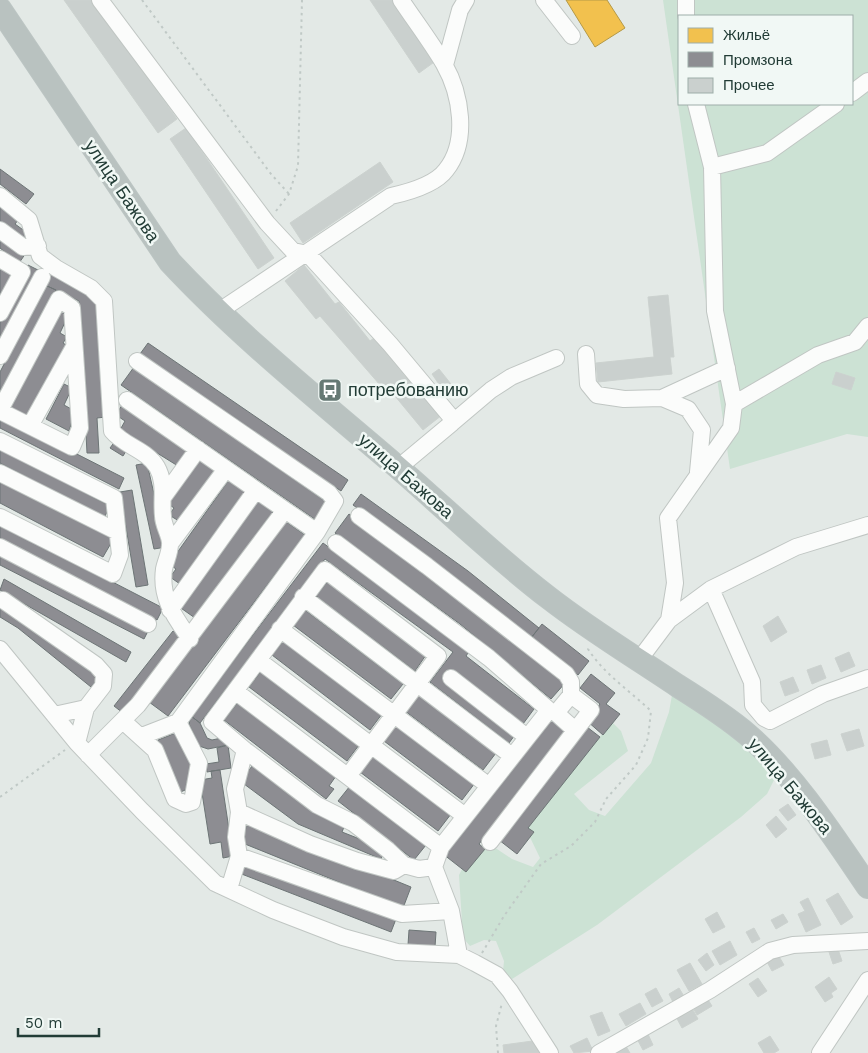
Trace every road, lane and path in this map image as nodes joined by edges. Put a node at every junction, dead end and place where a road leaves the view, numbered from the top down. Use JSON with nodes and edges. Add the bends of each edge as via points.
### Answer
{"nodes":[{"id":1,"x":100,"y":0,"type":"edge"},
{"id":2,"x":142,"y":0,"type":"edge"},
{"id":3,"x":302,"y":0,"type":"edge"},
{"id":4,"x":401,"y":0,"type":"edge"},
{"id":5,"x":466,"y":0,"type":"edge"},
{"id":6,"x":544,"y":0,"type":"edge"},
{"id":7,"x":686,"y":0,"type":"edge"},
{"id":8,"x":686,"y":15,"type":"edge"},
{"id":9,"x":3,"y":20,"type":"edge"},
{"id":10,"x":572,"y":36,"type":"dead end"},
{"id":11,"x":445,"y":66,"type":"junction"},
{"id":12,"x":868,"y":81,"type":"edge"},
{"id":13,"x":853,"y":92,"type":"edge"},
{"id":14,"x":696,"y":105,"type":"edge"},
{"id":15,"x":835,"y":105,"type":"edge"},
{"id":16,"x":712,"y":167,"type":"junction"},
{"id":17,"x":289,"y":194,"type":"junction"},
{"id":18,"x":0,"y":196,"type":"edge"},
{"id":19,"x":267,"y":223,"type":"junction"},
{"id":20,"x":0,"y":230,"type":"edge"},
{"id":21,"x":38,"y":246,"type":"junction"},
{"id":22,"x":308,"y":254,"type":"junction"},
{"id":23,"x":0,"y":259,"type":"edge"},
{"id":24,"x":42,"y":277,"type":"dead end"},
{"id":25,"x":218,"y":312,"type":"junction"},
{"id":26,"x":0,"y":313,"type":"edge"},
{"id":27,"x":868,"y":326,"type":"edge"},
{"id":28,"x":74,"y":347,"type":"junction"},
{"id":29,"x":586,"y":354,"type":"dead end"},
{"id":30,"x":0,"y":356,"type":"edge"},
{"id":31,"x":556,"y":358,"type":"dead end"},
{"id":32,"x":137,"y":361,"type":"dead end"},
{"id":33,"x":727,"y":368,"type":"junction"},
{"id":34,"x":662,"y":398,"type":"junction"},
{"id":35,"x":127,"y":400,"type":"dead end"},
{"id":36,"x":734,"y":404,"type":"junction"},
{"id":37,"x":0,"y":410,"type":"edge"},
{"id":38,"x":452,"y":423,"type":"junction"},
{"id":39,"x":30,"y":426,"type":"junction"},
{"id":40,"x":0,"y":441,"type":"edge"},
{"id":41,"x":198,"y":449,"type":"junction"},
{"id":42,"x":398,"y":468,"type":"junction"},
{"id":43,"x":226,"y":469,"type":"junction"},
{"id":44,"x":0,"y":472,"type":"edge"},
{"id":45,"x":698,"y":472,"type":"junction"},
{"id":46,"x":256,"y":490,"type":"junction"},
{"id":47,"x":164,"y":496,"type":"junction"},
{"id":48,"x":285,"y":510,"type":"junction"},
{"id":49,"x":359,"y":516,"type":"dead end"},
{"id":50,"x":0,"y":517,"type":"edge"},
{"id":51,"x":868,"y":525,"type":"edge"},
{"id":52,"x":116,"y":531,"type":"junction"},
{"id":53,"x":317,"y":532,"type":"junction"},
{"id":54,"x":336,"y":543,"type":"dead end"},
{"id":55,"x":170,"y":544,"type":"junction"},
{"id":56,"x":0,"y":547,"type":"edge"},
{"id":57,"x":711,"y":589,"type":"junction"},
{"id":58,"x":304,"y":597,"type":"junction"},
{"id":59,"x":3,"y":600,"type":"dead end"},
{"id":60,"x":170,"y":610,"type":"junction"},
{"id":61,"x":669,"y":620,"type":"junction"},
{"id":62,"x":148,"y":624,"type":"dead end"},
{"id":63,"x":280,"y":629,"type":"junction"},
{"id":64,"x":595,"y":633,"type":"junction"},
{"id":65,"x":190,"y":639,"type":"junction"},
{"id":66,"x":0,"y":649,"type":"edge"},
{"id":67,"x":258,"y":660,"type":"junction"},
{"id":68,"x":639,"y":660,"type":"junction"},
{"id":69,"x":452,"y":678,"type":"dead end"},
{"id":70,"x":868,"y":678,"type":"edge"},
{"id":71,"x":417,"y":684,"type":"junction"},
{"id":72,"x":235,"y":691,"type":"junction"},
{"id":73,"x":571,"y":695,"type":"junction"},
{"id":74,"x":86,"y":708,"type":"junction"},
{"id":75,"x":553,"y":711,"type":"junction"},
{"id":76,"x":54,"y":715,"type":"junction"},
{"id":77,"x":394,"y":715,"type":"junction"},
{"id":78,"x":124,"y":722,"type":"junction"},
{"id":79,"x":178,"y":722,"type":"junction"},
{"id":80,"x":576,"y":730,"type":"junction"},
{"id":81,"x":142,"y":736,"type":"junction"},
{"id":82,"x":527,"y":737,"type":"junction"},
{"id":83,"x":77,"y":743,"type":"junction"},
{"id":84,"x":371,"y":745,"type":"junction"},
{"id":85,"x":245,"y":750,"type":"junction"},
{"id":86,"x":88,"y":755,"type":"junction"},
{"id":87,"x":512,"y":756,"type":"junction"},
{"id":88,"x":348,"y":776,"type":"junction"},
{"id":89,"x":489,"y":786,"type":"junction"},
{"id":90,"x":0,"y":797,"type":"edge"},
{"id":91,"x":239,"y":812,"type":"junction"},
{"id":92,"x":465,"y":816,"type":"junction"},
{"id":93,"x":490,"y":842,"type":"dead end"},
{"id":94,"x":441,"y":847,"type":"junction"},
{"id":95,"x":239,"y":856,"type":"junction"},
{"id":96,"x":404,"y":865,"type":"junction"},
{"id":97,"x":434,"y":867,"type":"junction"},
{"id":98,"x":868,"y":888,"type":"edge"},
{"id":99,"x":228,"y":889,"type":"junction"},
{"id":100,"x":452,"y":911,"type":"junction"},
{"id":101,"x":868,"y":940,"type":"edge"},
{"id":102,"x":459,"y":956,"type":"junction"},
{"id":103,"x":475,"y":963,"type":"junction"},
{"id":104,"x":868,"y":980,"type":"edge"},
{"id":105,"x":510,"y":991,"type":"junction"},
{"id":106,"x":498,"y":1053,"type":"edge"},
{"id":107,"x":550,"y":1053,"type":"edge"},
{"id":108,"x":599,"y":1053,"type":"edge"},
{"id":109,"x":820,"y":1053,"type":"edge"}],
"edges":[{"from":1,"to":19,"type":"street"},
{"from":2,"to":17,"type":"path"},
{"from":3,"to":17,"type":"path","via":[[298,166]]},
{"from":4,"to":11,"type":"street"},
{"from":5,"to":11,"type":"street","via":[[460,10]]},
{"from":6,"to":10,"type":"street"},
{"from":7,"to":8,"type":"street"},
{"from":9,"to":25,"type":"highway","name":"улица Бажова","via":[[170,262]]},
{"from":11,"to":22,"type":"street","via":[[461,112],[457,148],[446,171],[416,190],[391,196]]},
{"from":12,"to":13,"type":"street"},
{"from":14,"to":16,"type":"street"},
{"from":15,"to":16,"type":"street","via":[[767,153]]},
{"from":16,"to":33,"type":"street","via":[[715,310]]},
{"from":17,"to":19,"type":"path"},
{"from":18,"to":21,"type":"street","via":[[29,220]]},
{"from":19,"to":22,"type":"street","via":[[293,251]]},
{"from":20,"to":21,"type":"street","via":[[23,247]]},
{"from":21,"to":47,"type":"street","via":[[40,256],[91,288],[104,301],[112,431],[156,466]]},
{"from":22,"to":25,"type":"street"},
{"from":22,"to":38,"type":"street","via":[[390,344],[451,417]]},
{"from":23,"to":26,"type":"street","via":[[22,272]]},
{"from":24,"to":30,"type":"street"},
{"from":25,"to":42,"type":"highway","name":"улица Бажова"},
{"from":27,"to":36,"type":"street","via":[[855,342],[818,355]]},
{"from":28,"to":37,"type":"street","via":[[72,308],[58,299]]},
{"from":28,"to":39,"type":"street"},
{"from":28,"to":39,"type":"street","via":[[80,428],[72,447]]},
{"from":29,"to":34,"type":"street","via":[[588,384],[597,395]]},
{"from":31,"to":38,"type":"street","via":[[511,377]]},
{"from":32,"to":53,"type":"street","via":[[329,493],[335,501]]},
{"from":33,"to":34,"type":"street"},
{"from":33,"to":36,"type":"street"},
{"from":34,"to":45,"type":"street","via":[[688,409],[702,430]]},
{"from":35,"to":41,"type":"street"},
{"from":36,"to":45,"type":"street","via":[[730,428]]},
{"from":37,"to":39,"type":"street"},
{"from":38,"to":42,"type":"street"},
{"from":40,"to":52,"type":"street","via":[[114,498]]},
{"from":41,"to":43,"type":"street"},
{"from":41,"to":47,"type":"street"},
{"from":42,"to":64,"type":"highway","name":"улица Бажова","via":[[487,548]]},
{"from":43,"to":46,"type":"street"},
{"from":43,"to":55,"type":"street"},
{"from":44,"to":52,"type":"street"},
{"from":45,"to":61,"type":"street","via":[[668,518],[675,583]]},
{"from":46,"to":48,"type":"street"},
{"from":46,"to":60,"type":"street"},
{"from":47,"to":55,"type":"street","via":[[162,516]]},
{"from":48,"to":53,"type":"street"},
{"from":48,"to":65,"type":"street"},
{"from":49,"to":73,"type":"street","via":[[566,674]]},
{"from":50,"to":52,"type":"street","via":[[113,574],[120,555]]},
{"from":51,"to":57,"type":"street","via":[[796,547]]},
{"from":53,"to":79,"type":"street"},
{"from":54,"to":75,"type":"street","via":[[489,658]]},
{"from":55,"to":60,"type":"street","via":[[163,585]]},
{"from":56,"to":62,"type":"street"},
{"from":57,"to":61,"type":"street"},
{"from":57,"to":70,"type":"street","via":[[752,682],[754,705],[770,722],[823,694]]},
{"from":58,"to":63,"type":"street"},
{"from":58,"to":71,"type":"street"},
{"from":58,"to":71,"type":"street","via":[[325,570],[438,656]]},
{"from":59,"to":74,"type":"street","via":[[96,665],[104,674],[103,686]]},
{"from":60,"to":65,"type":"street"},
{"from":61,"to":68,"type":"street"},
{"from":63,"to":67,"type":"street"},
{"from":63,"to":77,"type":"street"},
{"from":64,"to":68,"type":"highway","name":"улица Бажова"},
{"from":64,"to":103,"type":"path","via":[[588,649],[597,664],[651,712],[648,738],[636,765],[606,799],[595,822],[571,846],[541,864]]},
{"from":65,"to":78,"type":"street"},
{"from":66,"to":76,"type":"street"},
{"from":67,"to":72,"type":"street"},
{"from":67,"to":84,"type":"street"},
{"from":68,"to":98,"type":"highway","name":"улица Бажова","via":[[748,735],[796,787]]},
{"from":69,"to":82,"type":"street"},
{"from":71,"to":77,"type":"street"},
{"from":71,"to":87,"type":"street"},
{"from":72,"to":85,"type":"street","via":[[212,722]]},
{"from":72,"to":88,"type":"street"},
{"from":73,"to":75,"type":"street"},
{"from":73,"to":80,"type":"street","via":[[591,710]]},
{"from":74,"to":76,"type":"street"},
{"from":74,"to":83,"type":"street"},
{"from":75,"to":80,"type":"street"},
{"from":75,"to":82,"type":"street"},
{"from":76,"to":83,"type":"street"},
{"from":77,"to":84,"type":"street"},
{"from":77,"to":89,"type":"street"},
{"from":78,"to":81,"type":"street"},
{"from":78,"to":86,"type":"street"},
{"from":79,"to":81,"type":"street"},
{"from":79,"to":81,"type":"street","via":[[199,762],[192,802],[186,804],[175,799],[155,750]]},
{"from":80,"to":93,"type":"street"},
{"from":82,"to":87,"type":"street"},
{"from":83,"to":86,"type":"street"},
{"from":83,"to":90,"type":"path"},
{"from":84,"to":88,"type":"street"},
{"from":84,"to":92,"type":"street"},
{"from":85,"to":91,"type":"street","via":[[235,789]]},
{"from":85,"to":96,"type":"street","via":[[317,805],[353,823]]},
{"from":86,"to":99,"type":"street","via":[[215,883]]},
{"from":87,"to":89,"type":"street"},
{"from":88,"to":94,"type":"street"},
{"from":89,"to":92,"type":"street"},
{"from":91,"to":95,"type":"street","via":[[236,837]]},
{"from":91,"to":96,"type":"street","via":[[357,861],[394,871]]},
{"from":92,"to":94,"type":"street"},
{"from":94,"to":97,"type":"street"},
{"from":95,"to":99,"type":"street"},
{"from":95,"to":100,"type":"street","via":[[402,914]]},
{"from":96,"to":97,"type":"street","via":[[419,869]]},
{"from":97,"to":100,"type":"street"},
{"from":99,"to":102,"type":"street","via":[[343,937],[396,952]]},
{"from":100,"to":102,"type":"street"},
{"from":101,"to":108,"type":"street","via":[[794,945],[770,952]]},
{"from":102,"to":103,"type":"street"},
{"from":103,"to":105,"type":"street","via":[[498,975]]},
{"from":104,"to":109,"type":"street"},
{"from":105,"to":106,"type":"path","via":[[502,1003],[496,1026]]},
{"from":105,"to":107,"type":"street"}]}
